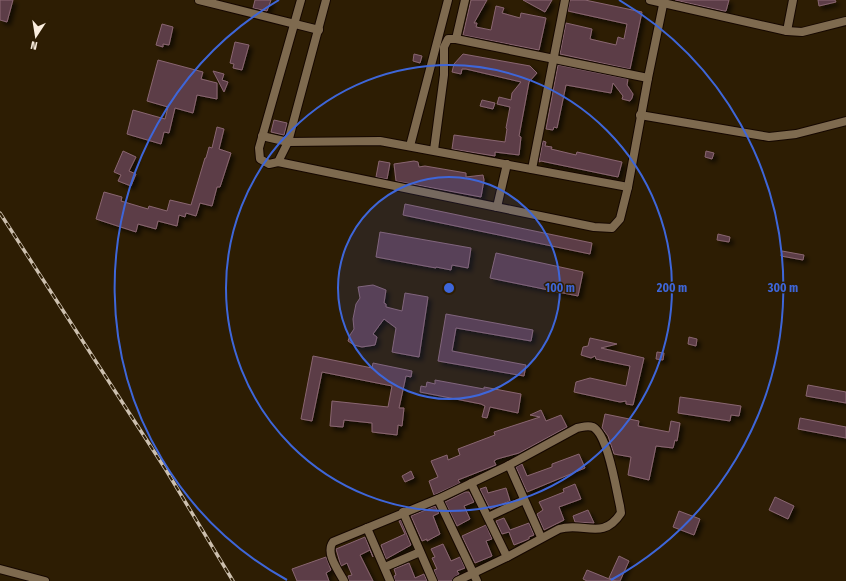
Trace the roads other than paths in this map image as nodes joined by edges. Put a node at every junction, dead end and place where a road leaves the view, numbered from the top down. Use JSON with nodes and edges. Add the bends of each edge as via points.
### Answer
{"nodes":[{"id":1,"x":199,"y":0,"type":"edge"},
{"id":2,"x":301,"y":0,"type":"edge"},
{"id":3,"x":326,"y":0,"type":"edge"},
{"id":4,"x":448,"y":0,"type":"edge"},
{"id":5,"x":465,"y":0,"type":"edge"},
{"id":6,"x":565,"y":0,"type":"edge"},
{"id":7,"x":650,"y":0,"type":"edge"},
{"id":8,"x":793,"y":0,"type":"edge"},
{"id":9,"x":664,"y":2,"type":"edge"},
{"id":10,"x":846,"y":21,"type":"edge"},
{"id":11,"x":294,"y":24,"type":"junction"},
{"id":12,"x":319,"y":30,"type":"junction"},
{"id":13,"x":787,"y":32,"type":"junction"},
{"id":14,"x":456,"y":39,"type":"junction"},
{"id":15,"x":554,"y":60,"type":"junction"},
{"id":16,"x":648,"y":78,"type":"junction"},
{"id":17,"x":640,"y":115,"type":"junction"},
{"id":18,"x":846,"y":121,"type":"edge"},
{"id":19,"x":262,"y":136,"type":"junction"},
{"id":20,"x":288,"y":142,"type":"junction"},
{"id":21,"x":410,"y":146,"type":"junction"},
{"id":22,"x":434,"y":150,"type":"junction"},
{"id":23,"x":278,"y":162,"type":"junction"},
{"id":24,"x":507,"y":164,"type":"junction"},
{"id":25,"x":532,"y":169,"type":"junction"},
{"id":26,"x":628,"y":187,"type":"junction"},
{"id":27,"x":498,"y":207,"type":"junction"},
{"id":28,"x":509,"y":465,"type":"junction"},
{"id":29,"x":471,"y":483,"type":"junction"},
{"id":30,"x":438,"y":499,"type":"junction"},
{"id":31,"x":524,"y":500,"type":"junction"},
{"id":32,"x":403,"y":512,"type":"junction"},
{"id":33,"x":488,"y":517,"type":"junction"},
{"id":34,"x":368,"y":528,"type":"junction"},
{"id":35,"x":541,"y":537,"type":"junction"},
{"id":36,"x":420,"y":552,"type":"junction"},
{"id":37,"x":507,"y":557,"type":"junction"},
{"id":38,"x":385,"y":567,"type":"junction"},
{"id":39,"x":0,"y":569,"type":"edge"},
{"id":40,"x":476,"y":577,"type":"edge"},
{"id":41,"x":45,"y":581,"type":"edge"},
{"id":42,"x":344,"y":581,"type":"edge"},
{"id":43,"x":390,"y":581,"type":"edge"},
{"id":44,"x":433,"y":581,"type":"edge"},
{"id":45,"x":457,"y":581,"type":"edge"}],
"edges":[{"from":1,"to":11,"type":"street"},
{"from":2,"to":11,"type":"street"},
{"from":3,"to":12,"type":"street"},
{"from":4,"to":21,"type":"street"},
{"from":5,"to":14,"type":"street"},
{"from":6,"to":15,"type":"street"},
{"from":7,"to":9,"type":"street"},
{"from":8,"to":13,"type":"street"},
{"from":9,"to":13,"type":"street"},
{"from":9,"to":16,"type":"street"},
{"from":10,"to":13,"type":"street","via":[[802,32]]},
{"from":11,"to":12,"type":"street"},
{"from":11,"to":19,"type":"street"},
{"from":12,"to":20,"type":"street"},
{"from":14,"to":15,"type":"street"},
{"from":14,"to":22,"type":"street","via":[[448,39],[444,47],[444,75]]},
{"from":15,"to":16,"type":"street"},
{"from":15,"to":25,"type":"street"},
{"from":16,"to":17,"type":"street"},
{"from":17,"to":18,"type":"street","via":[[768,137],[796,134]]},
{"from":17,"to":26,"type":"street"},
{"from":19,"to":20,"type":"street"},
{"from":19,"to":23,"type":"street","via":[[260,159],[269,164]]},
{"from":20,"to":21,"type":"street","via":[[380,141]]},
{"from":20,"to":23,"type":"street"},
{"from":21,"to":22,"type":"street"},
{"from":22,"to":24,"type":"street"},
{"from":23,"to":27,"type":"street"},
{"from":24,"to":25,"type":"street"},
{"from":24,"to":27,"type":"street"},
{"from":25,"to":26,"type":"street"},
{"from":26,"to":27,"type":"street","via":[[620,219],[612,228],[594,227]]},
{"from":28,"to":29,"type":"street"},
{"from":28,"to":31,"type":"street"},
{"from":28,"to":35,"type":"street","via":[[577,428],[593,427],[601,435],[621,513],[603,528],[592,530],[568,526]]},
{"from":29,"to":30,"type":"street"},
{"from":29,"to":33,"type":"street"},
{"from":30,"to":32,"type":"street"},
{"from":30,"to":40,"type":"street"},
{"from":31,"to":33,"type":"street"},
{"from":31,"to":35,"type":"street"},
{"from":32,"to":34,"type":"street"},
{"from":32,"to":36,"type":"street"},
{"from":33,"to":37,"type":"street"},
{"from":34,"to":38,"type":"street"},
{"from":34,"to":42,"type":"street","via":[[333,542],[330,547],[330,553]]},
{"from":35,"to":37,"type":"street"},
{"from":36,"to":38,"type":"street"},
{"from":36,"to":44,"type":"street"},
{"from":37,"to":40,"type":"street"},
{"from":38,"to":43,"type":"street"},
{"from":39,"to":41,"type":"street"},
{"from":40,"to":45,"type":"street"}]}
